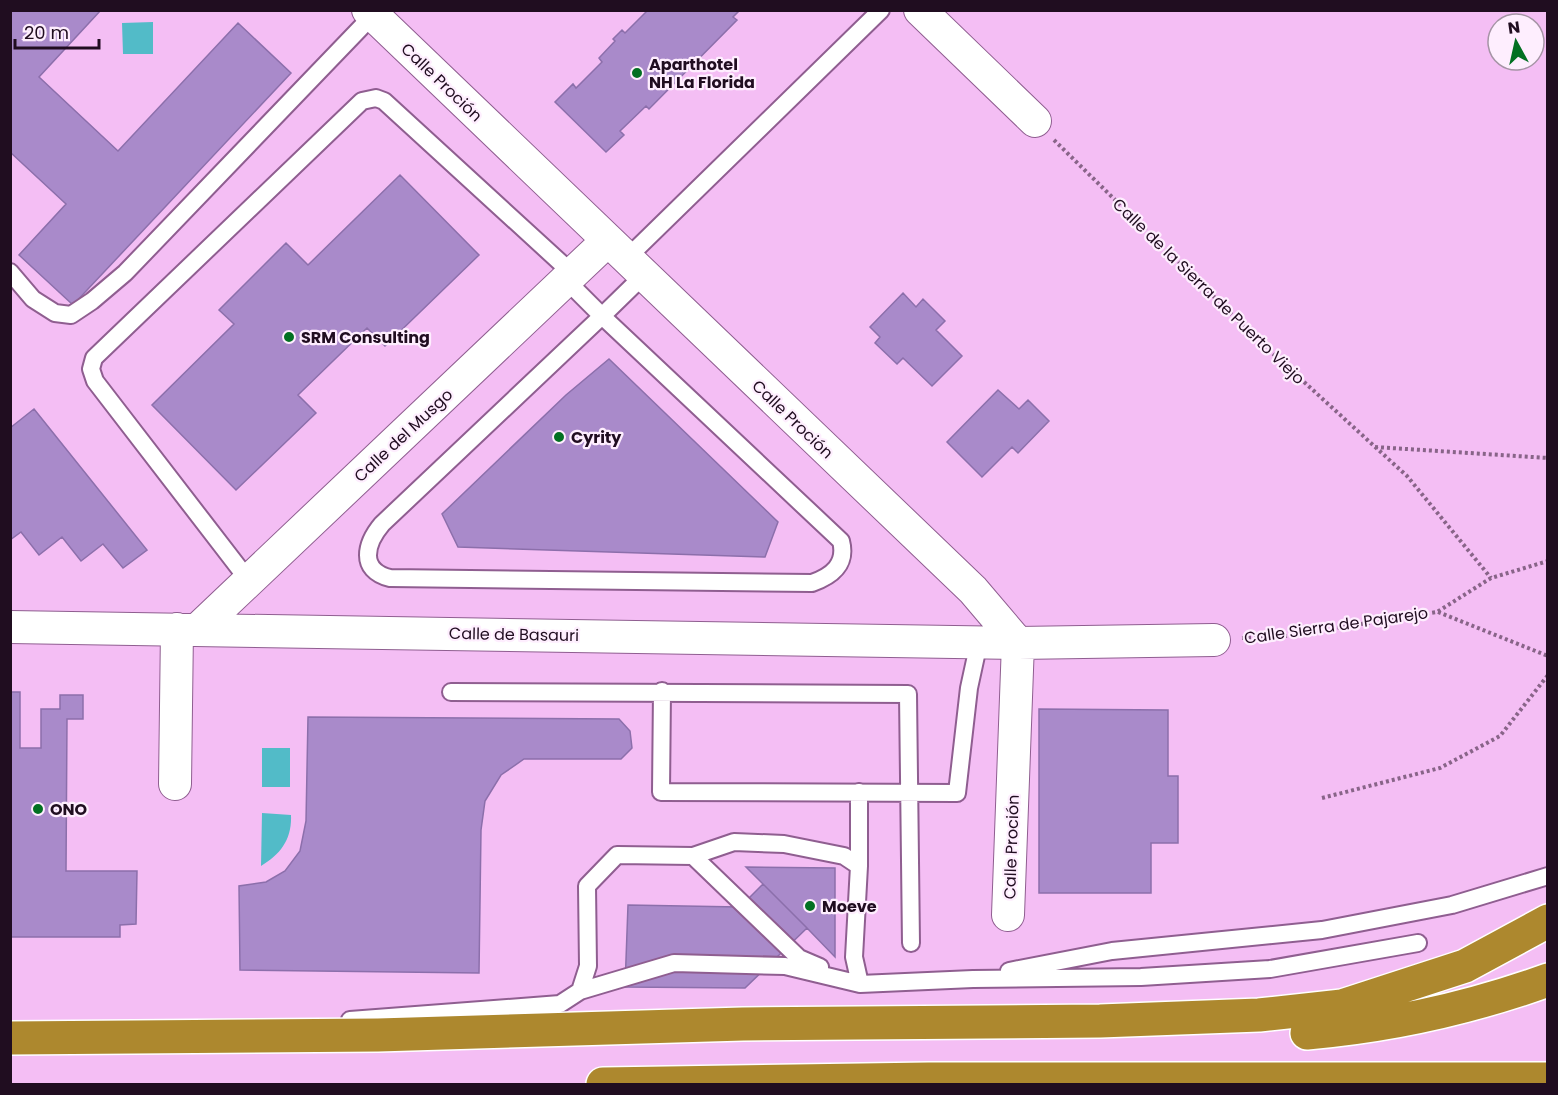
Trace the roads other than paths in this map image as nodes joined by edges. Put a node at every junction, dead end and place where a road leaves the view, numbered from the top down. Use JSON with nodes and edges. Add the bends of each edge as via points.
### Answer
{"nodes":[{"id":1,"x":881,"y":10,"type":"edge"},
{"id":2,"x":920,"y":10,"type":"edge"},
{"id":3,"x":370,"y":13,"type":"edge"},
{"id":4,"x":1035,"y":121,"type":"road end"},
{"id":5,"x":625,"y":259,"type":"junction"},
{"id":6,"x":10,"y":272,"type":"edge"},
{"id":7,"x":569,"y":277,"type":"junction"},
{"id":8,"x":602,"y":316,"type":"junction"},
{"id":9,"x":249,"y":581,"type":"junction"},
{"id":10,"x":10,"y":627,"type":"edge"},
{"id":11,"x":188,"y":629,"type":"junction"},
{"id":12,"x":1214,"y":640,"type":"road end"},
{"id":13,"x":980,"y":642,"type":"junction"},
{"id":14,"x":1017,"y":643,"type":"junction"},
{"id":15,"x":451,"y":692,"type":"dead end"},
{"id":16,"x":662,"y":692,"type":"junction"},
{"id":17,"x":175,"y":784,"type":"dead end"},
{"id":18,"x":859,"y":792,"type":"junction"},
{"id":19,"x":911,"y":793,"type":"junction"},
{"id":20,"x":693,"y":855,"type":"junction"},
{"id":21,"x":859,"y":866,"type":"junction"},
{"id":22,"x":1548,"y":876,"type":"edge"},
{"id":23,"x":1008,"y":915,"type":"dead end"},
{"id":24,"x":1548,"y":921,"type":"edge"},
{"id":25,"x":911,"y":943,"type":"dead end"},
{"id":26,"x":1418,"y":943,"type":"dead end"},
{"id":27,"x":973,"y":979,"type":"junction"},
{"id":28,"x":1548,"y":980,"type":"edge"},
{"id":29,"x":860,"y":984,"type":"junction"},
{"id":30,"x":580,"y":992,"type":"junction"},
{"id":31,"x":10,"y":1038,"type":"edge"},
{"id":32,"x":111,"y":1039,"type":"junction"},
{"id":33,"x":10,"y":1059,"type":"edge"},
{"id":34,"x":1548,"y":1079,"type":"edge"},
{"id":35,"x":603,"y":1084,"type":"edge"}],
"edges":[{"from":1,"to":5,"type":"lane"},
{"from":2,"to":4,"type":"street"},
{"from":3,"to":5,"type":"street","name":"Calle Proción"},
{"from":3,"to":6,"type":"lane","via":[[125,273],[92,301],[71,315],[55,313],[33,299]]},
{"from":5,"to":7,"type":"street","name":"Calle del Musgo"},
{"from":5,"to":8,"type":"lane"},
{"from":5,"to":14,"type":"street","name":"Calle Proción","via":[[973,590]]},
{"from":7,"to":8,"type":"lane"},
{"from":7,"to":9,"type":"street","name":"Calle del Musgo"},
{"from":7,"to":9,"type":"lane","via":[[384,101],[362,101],[94,358],[91,369],[94,381]]},
{"from":8,"to":8,"type":"lane","via":[[370,537],[368,548],[373,568],[390,578],[812,583],[826,578],[836,569],[844,550],[841,541]]},
{"from":9,"to":11,"type":"street","name":"Calle del Musgo"},
{"from":10,"to":11,"type":"street","name":"Calle de Basauri"},
{"from":11,"to":13,"type":"street","name":"Calle de Basauri"},
{"from":11,"to":17,"type":"street"},
{"from":12,"to":14,"type":"street"},
{"from":13,"to":14,"type":"street","name":"Calle de Basauri"},
{"from":13,"to":19,"type":"lane","via":[[969,688],[957,793]]},
{"from":14,"to":23,"type":"street","name":"Calle Proción"},
{"from":15,"to":16,"type":"lane"},
{"from":16,"to":18,"type":"lane","via":[[661,792]]},
{"from":16,"to":19,"type":"lane","via":[[908,694]]},
{"from":18,"to":19,"type":"lane"},
{"from":18,"to":21,"type":"lane"},
{"from":19,"to":25,"type":"lane"},
{"from":20,"to":21,"type":"lane","via":[[734,842],[784,844],[844,856]]},
{"from":20,"to":29,"type":"lane","via":[[799,958]]},
{"from":20,"to":30,"type":"lane","via":[[617,855],[587,886],[588,966]]},
{"from":21,"to":29,"type":"lane","via":[[854,957]]},
{"from":22,"to":27,"type":"lane","via":[[1452,905],[1365,923],[1112,951]]},
{"from":24,"to":32,"type":"highway","via":[[1465,966],[1354,1003],[1259,1015]]},
{"from":26,"to":27,"type":"lane","via":[[1281,967],[1210,974]]},
{"from":27,"to":29,"type":"lane"},
{"from":28,"to":33,"type":"highway","via":[[1454,1009],[1389,1023],[1250,1038]]},
{"from":29,"to":30,"type":"lane","via":[[785,966],[674,963]]},
{"from":30,"to":32,"type":"lane","via":[[560,1004]]},
{"from":31,"to":32,"type":"highway"},
{"from":34,"to":35,"type":"highway","via":[[1024,1078]]}]}
